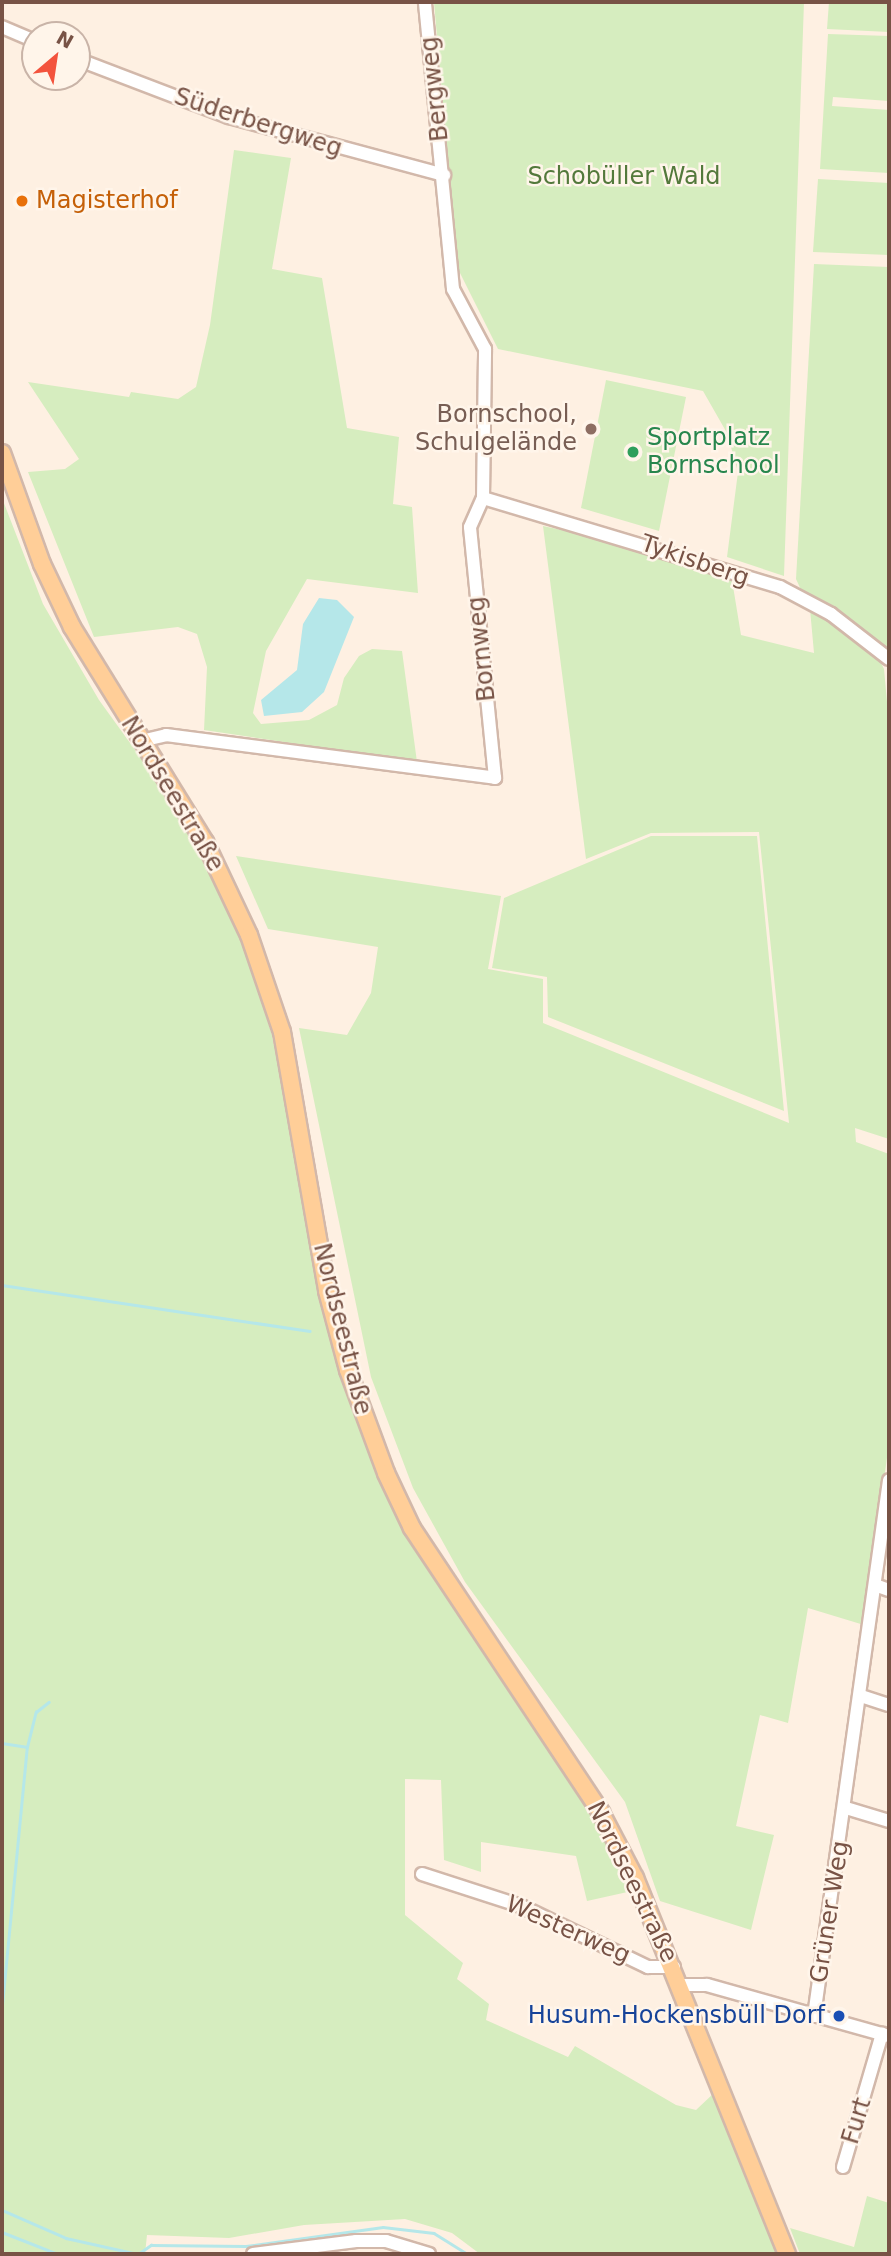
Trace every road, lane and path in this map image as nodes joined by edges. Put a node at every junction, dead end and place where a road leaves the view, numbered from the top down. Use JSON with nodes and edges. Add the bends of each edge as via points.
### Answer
{"nodes":[{"id":1,"x":425,"y":2,"type":"edge"},
{"id":2,"x":2,"y":27,"type":"edge"},
{"id":3,"x":21,"y":35,"type":"edge"},
{"id":4,"x":91,"y":64,"type":"edge"},
{"id":5,"x":444,"y":175,"type":"junction"},
{"id":6,"x":2,"y":453,"type":"edge"},
{"id":7,"x":483,"y":498,"type":"junction"},
{"id":8,"x":889,"y":659,"type":"edge"},
{"id":9,"x":142,"y":741,"type":"junction"},
{"id":10,"x":889,"y":1480,"type":"edge"},
{"id":11,"x":875,"y":1585,"type":"junction"},
{"id":12,"x":889,"y":1590,"type":"edge"},
{"id":13,"x":861,"y":1696,"type":"junction"},
{"id":14,"x":889,"y":1704,"type":"edge"},
{"id":15,"x":846,"y":1808,"type":"junction"},
{"id":16,"x":889,"y":1821,"type":"edge"},
{"id":17,"x":422,"y":1874,"type":"dead end"},
{"id":18,"x":674,"y":1967,"type":"junction"},
{"id":19,"x":681,"y":1985,"type":"junction"},
{"id":20,"x":814,"y":2016,"type":"junction"},
{"id":21,"x":886,"y":2035,"type":"edge"},
{"id":22,"x":843,"y":2167,"type":"dead end"},
{"id":23,"x":253,"y":2254,"type":"edge"},
{"id":24,"x":429,"y":2254,"type":"edge"},
{"id":25,"x":787,"y":2254,"type":"edge"}],
"edges":[{"from":1,"to":5,"type":"street","name":"Bergweg"},
{"from":2,"to":3,"type":"street"},
{"from":4,"to":5,"type":"street","name":"Süderbergweg","via":[[231,118]]},
{"from":5,"to":7,"type":"street","name":"Bornweg","via":[[453,289],[485,349]]},
{"from":6,"to":9,"type":"main road","name":"Nordseestraße","via":[[57,597]]},
{"from":7,"to":8,"type":"street","name":"Tykisberg","via":[[780,587],[831,614]]},
{"from":7,"to":9,"type":"street","name":"Bornweg","via":[[470,527],[495,778],[166,735]]},
{"from":9,"to":18,"type":"main road","name":"Nordseestraße","via":[[205,842],[251,939],[282,1032],[327,1291],[348,1370],[386,1473],[412,1528],[601,1813]]},
{"from":10,"to":11,"type":"street","name":"Grüner Weg"},
{"from":11,"to":12,"type":"street"},
{"from":11,"to":13,"type":"street","name":"Grüner Weg"},
{"from":13,"to":14,"type":"street"},
{"from":13,"to":15,"type":"street","name":"Grüner Weg"},
{"from":15,"to":16,"type":"street","name":"Grüner Weg"},
{"from":15,"to":20,"type":"street","name":"Grüner Weg"},
{"from":17,"to":18,"type":"street","name":"Westerweg","via":[[521,1906],[648,1967]]},
{"from":18,"to":19,"type":"main road","name":"Nordseestraße"},
{"from":19,"to":20,"type":"street","via":[[707,1985]]},
{"from":19,"to":25,"type":"main road","name":"Nordseestraße"},
{"from":20,"to":21,"type":"street"},
{"from":21,"to":22,"type":"street","name":"Furt"},
{"from":23,"to":24,"type":"street","via":[[386,2241]]}]}
